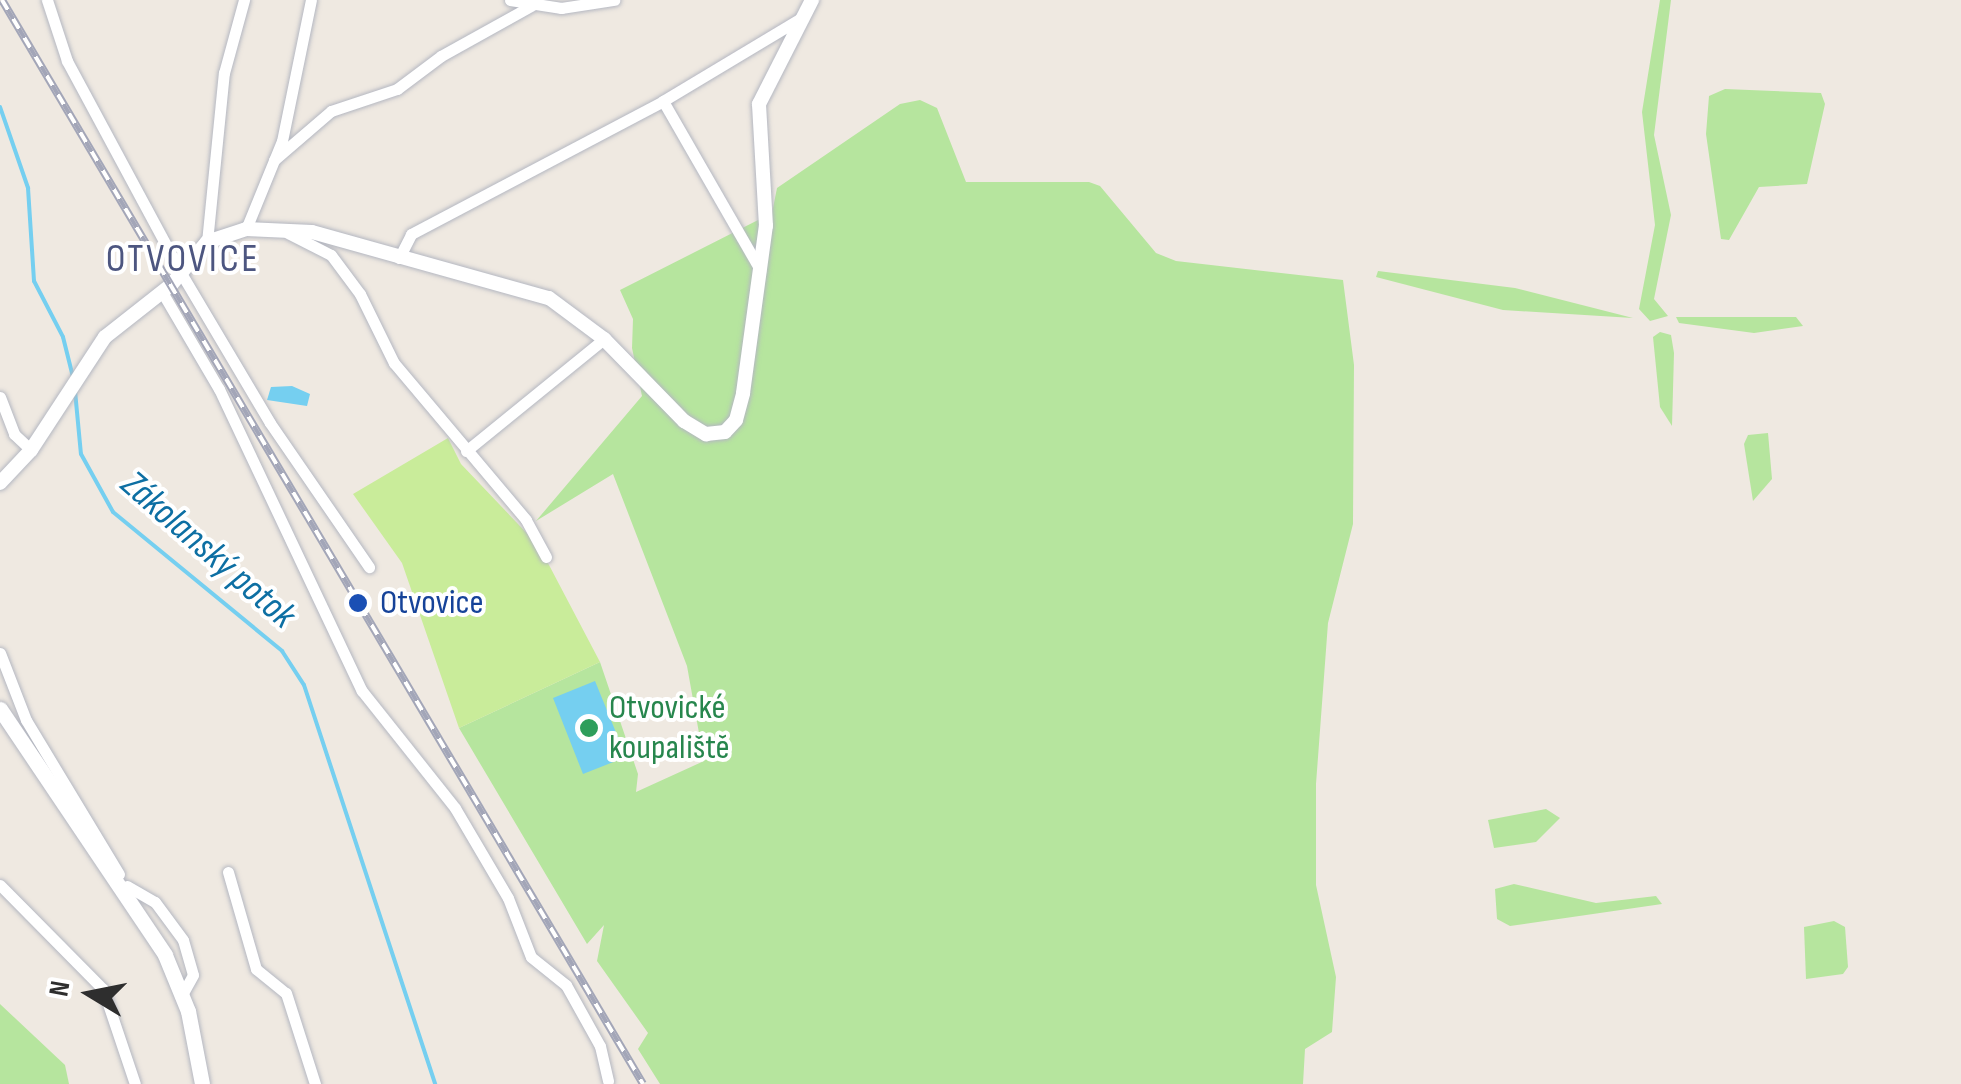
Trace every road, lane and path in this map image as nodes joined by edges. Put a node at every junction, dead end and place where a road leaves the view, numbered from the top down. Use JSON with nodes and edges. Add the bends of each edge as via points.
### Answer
{"nodes":[{"id":1,"x":47,"y":0,"type":"edge"},
{"id":2,"x":244,"y":0,"type":"edge"},
{"id":3,"x":311,"y":0,"type":"edge"},
{"id":4,"x":510,"y":0,"type":"edge"},
{"id":5,"x":614,"y":0,"type":"edge"},
{"id":6,"x":812,"y":0,"type":"edge"},
{"id":7,"x":531,"y":6,"type":"junction"},
{"id":8,"x":803,"y":17,"type":"junction"},
{"id":9,"x":663,"y":100,"type":"junction"},
{"id":10,"x":274,"y":160,"type":"junction"},
{"id":11,"x":246,"y":229,"type":"junction"},
{"id":12,"x":284,"y":231,"type":"junction"},
{"id":13,"x":207,"y":242,"type":"junction"},
{"id":14,"x":399,"y":258,"type":"junction"},
{"id":15,"x":760,"y":270,"type":"junction"},
{"id":16,"x":181,"y":273,"type":"junction"},
{"id":17,"x":162,"y":292,"type":"junction"},
{"id":18,"x":604,"y":339,"type":"junction"},
{"id":19,"x":0,"y":397,"type":"edge"},
{"id":20,"x":32,"y":450,"type":"junction"},
{"id":21,"x":466,"y":452,"type":"junction"},
{"id":22,"x":0,"y":483,"type":"edge"},
{"id":23,"x":546,"y":557,"type":"dead end"},
{"id":24,"x":369,"y":568,"type":"dead end"},
{"id":25,"x":0,"y":653,"type":"edge"},
{"id":26,"x":0,"y":709,"type":"edge"},
{"id":27,"x":228,"y":872,"type":"dead end"},
{"id":28,"x":0,"y":885,"type":"edge"},
{"id":29,"x":125,"y":891,"type":"junction"},
{"id":30,"x":183,"y":993,"type":"junction"},
{"id":31,"x":608,"y":1081,"type":"dead end"},
{"id":32,"x":135,"y":1084,"type":"edge"},
{"id":33,"x":202,"y":1084,"type":"edge"},
{"id":34,"x":314,"y":1084,"type":"edge"}],
"edges":[{"from":1,"to":16,"type":"street","via":[[67,61]]},
{"from":2,"to":13,"type":"street","via":[[224,73]]},
{"from":3,"to":10,"type":"street"},
{"from":4,"to":7,"type":"street"},
{"from":5,"to":7,"type":"street"},
{"from":6,"to":8,"type":"street"},
{"from":7,"to":10,"type":"street","via":[[441,56],[397,90],[331,112]]},
{"from":8,"to":9,"type":"street"},
{"from":8,"to":15,"type":"street","via":[[759,104],[766,226]]},
{"from":9,"to":14,"type":"street","via":[[412,234]]},
{"from":9,"to":15,"type":"street"},
{"from":10,"to":11,"type":"street"},
{"from":11,"to":12,"type":"street"},
{"from":11,"to":13,"type":"street"},
{"from":12,"to":14,"type":"street","via":[[312,232]]},
{"from":12,"to":21,"type":"street","via":[[331,255],[360,294],[394,363]]},
{"from":13,"to":16,"type":"street"},
{"from":14,"to":18,"type":"street","via":[[548,298]]},
{"from":15,"to":18,"type":"street","via":[[743,393],[725,432],[706,434],[684,421]]},
{"from":16,"to":17,"type":"street"},
{"from":16,"to":24,"type":"street","via":[[270,423]]},
{"from":17,"to":20,"type":"street","via":[[105,337],[78,369]]},
{"from":17,"to":31,"type":"street","via":[[219,388],[362,691],[454,808],[508,898],[531,957],[566,985],[600,1046]]},
{"from":18,"to":21,"type":"street"},
{"from":19,"to":20,"type":"street","via":[[14,434]]},
{"from":20,"to":22,"type":"street"},
{"from":21,"to":23,"type":"street","via":[[526,520]]},
{"from":25,"to":29,"type":"street","via":[[26,720]]},
{"from":26,"to":29,"type":"main road"},
{"from":27,"to":34,"type":"street","via":[[256,969],[286,993]]},
{"from":28,"to":32,"type":"street","via":[[102,989]]},
{"from":29,"to":30,"type":"main road"},
{"from":29,"to":30,"type":"street","via":[[155,902],[184,940],[192,975]]},
{"from":30,"to":33,"type":"main road"}]}
